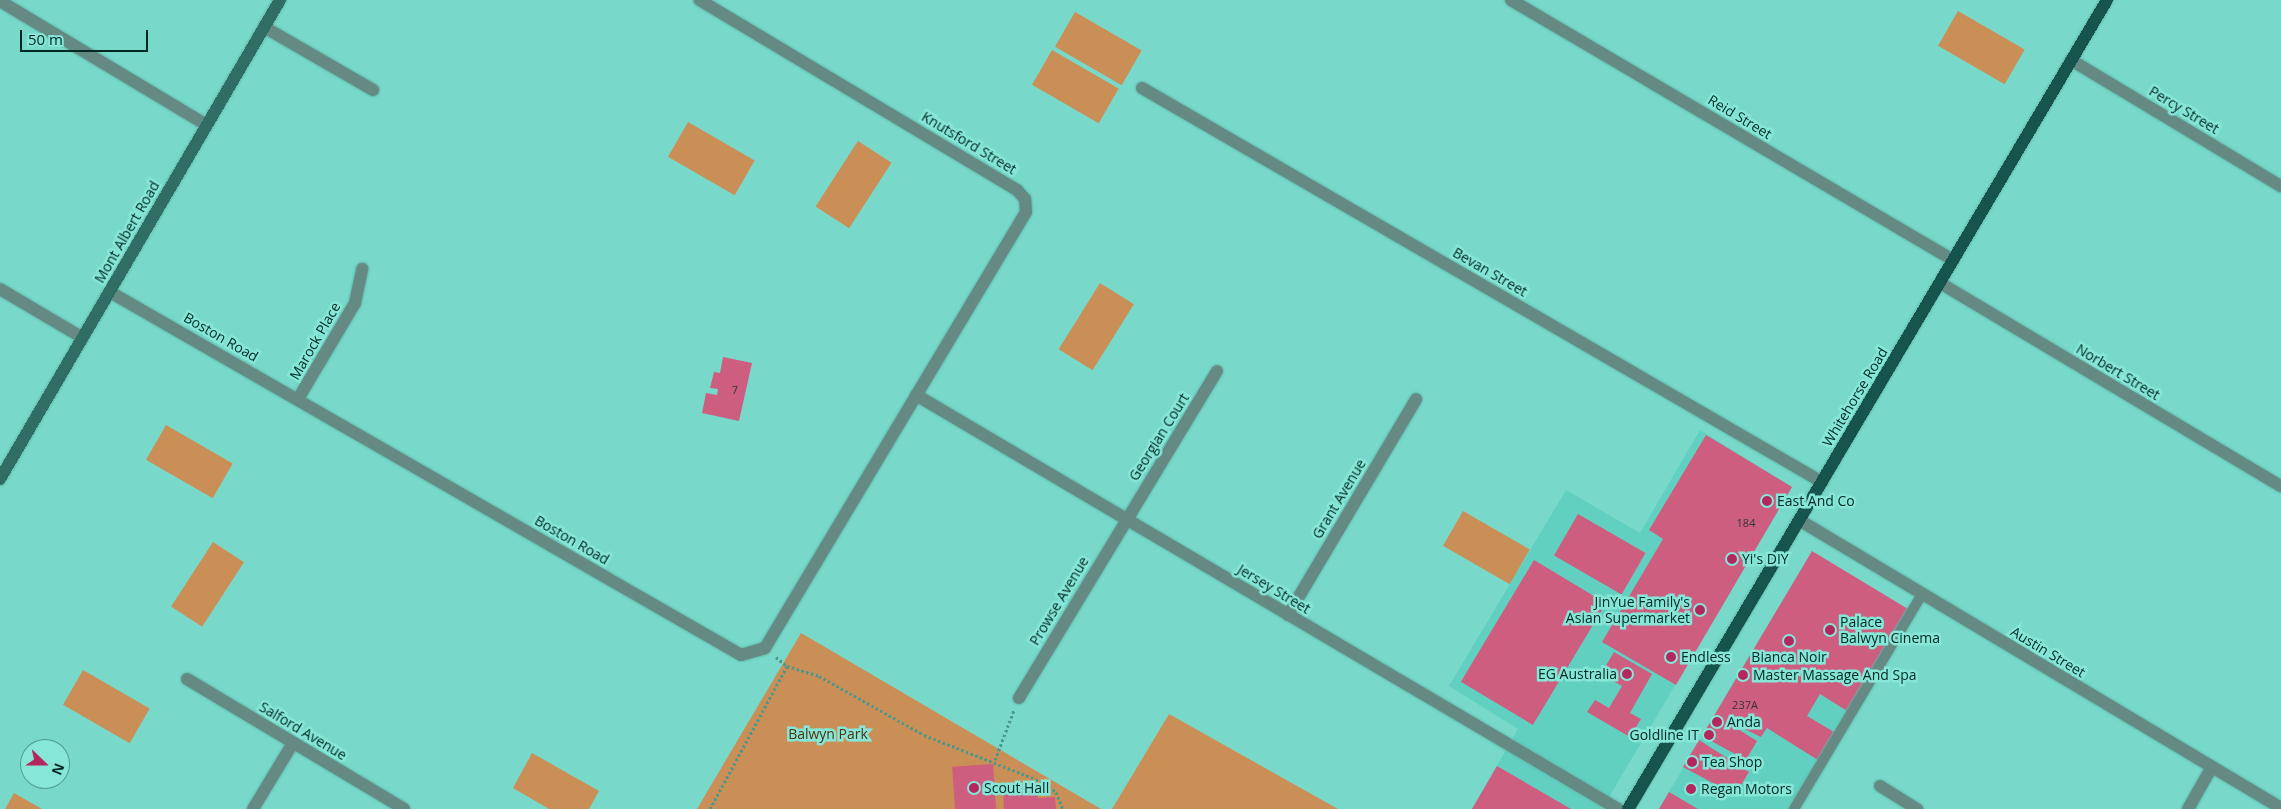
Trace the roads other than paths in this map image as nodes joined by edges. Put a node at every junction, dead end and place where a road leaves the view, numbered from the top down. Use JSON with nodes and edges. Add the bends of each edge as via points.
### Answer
{"nodes":[{"id":1,"x":280,"y":0,"type":"edge"},
{"id":2,"x":700,"y":0,"type":"edge"},
{"id":3,"x":1512,"y":0,"type":"edge"},
{"id":4,"x":2107,"y":0,"type":"edge"},
{"id":5,"x":0,"y":1,"type":"edge"},
{"id":6,"x":264,"y":27,"type":"junction"},
{"id":7,"x":2071,"y":60,"type":"junction"},
{"id":8,"x":1142,"y":88,"type":"dead end"},
{"id":9,"x":373,"y":90,"type":"dead end"},
{"id":10,"x":206,"y":125,"type":"junction"},
{"id":11,"x":2281,"y":186,"type":"edge"},
{"id":12,"x":1953,"y":260,"type":"junction"},
{"id":13,"x":362,"y":269,"type":"dead end"},
{"id":14,"x":1940,"y":283,"type":"junction"},
{"id":15,"x":0,"y":289,"type":"edge"},
{"id":16,"x":110,"y":292,"type":"junction"},
{"id":17,"x":83,"y":338,"type":"junction"},
{"id":18,"x":1217,"y":371,"type":"dead end"},
{"id":19,"x":916,"y":395,"type":"junction"},
{"id":20,"x":298,"y":399,"type":"junction"},
{"id":21,"x":1416,"y":399,"type":"dead end"},
{"id":22,"x":0,"y":479,"type":"edge"},
{"id":23,"x":1822,"y":482,"type":"junction"},
{"id":24,"x":2281,"y":486,"type":"edge"},
{"id":25,"x":1126,"y":519,"type":"junction"},
{"id":26,"x":1799,"y":520,"type":"junction"},
{"id":27,"x":1922,"y":594,"type":"junction"},
{"id":28,"x":1288,"y":614,"type":"junction"},
{"id":29,"x":188,"y":679,"type":"dead end"},
{"id":30,"x":1019,"y":698,"type":"road end"},
{"id":31,"x":293,"y":743,"type":"junction"},
{"id":32,"x":2212,"y":768,"type":"junction"},
{"id":33,"x":1880,"y":786,"type":"dead end"},
{"id":34,"x":2281,"y":808,"type":"edge"},
{"id":35,"x":253,"y":809,"type":"edge"},
{"id":36,"x":404,"y":809,"type":"edge"},
{"id":37,"x":1618,"y":809,"type":"edge"},
{"id":38,"x":1628,"y":809,"type":"edge"},
{"id":39,"x":1794,"y":809,"type":"edge"},
{"id":40,"x":1917,"y":809,"type":"edge"},
{"id":41,"x":2188,"y":809,"type":"edge"}],
"edges":[{"from":1,"to":6,"type":"main road","name":"Mont Albert Road"},
{"from":2,"to":19,"type":"street","name":"Knutsford Street","via":[[1017,190],[1025,199],[1026,212]]},
{"from":3,"to":12,"type":"street","name":"Reid Street"},
{"from":4,"to":7,"type":"main road","name":"Whitehorse Road"},
{"from":5,"to":10,"type":"street"},
{"from":6,"to":9,"type":"street"},
{"from":6,"to":10,"type":"main road","name":"Mont Albert Road"},
{"from":7,"to":11,"type":"street","name":"Percy Street"},
{"from":7,"to":12,"type":"main road","name":"Whitehorse Road"},
{"from":8,"to":23,"type":"street","name":"Bevan Street"},
{"from":10,"to":16,"type":"main road","name":"Mont Albert Road"},
{"from":12,"to":14,"type":"main road","name":"Whitehorse Road"},
{"from":13,"to":20,"type":"street","name":"Marock Place","via":[[355,303]]},
{"from":14,"to":23,"type":"main road","name":"Whitehorse Road"},
{"from":14,"to":24,"type":"street","name":"Norbert Street"},
{"from":15,"to":17,"type":"street"},
{"from":16,"to":17,"type":"main road","name":"Mont Albert Road"},
{"from":16,"to":20,"type":"street","name":"Boston Road"},
{"from":17,"to":22,"type":"main road","name":"Mont Albert Road"},
{"from":18,"to":25,"type":"street","name":"Georgian Court"},
{"from":19,"to":20,"type":"street","name":"Boston Road","via":[[765,648],[741,655]]},
{"from":19,"to":25,"type":"street","name":"Jersey Street"},
{"from":21,"to":28,"type":"street","name":"Grant Avenue"},
{"from":23,"to":26,"type":"main road","name":"Whitehorse Road"},
{"from":25,"to":28,"type":"street","name":"Jersey Street"},
{"from":25,"to":30,"type":"street","name":"Prowse Avenue"},
{"from":26,"to":27,"type":"street","name":"Austin Street"},
{"from":26,"to":38,"type":"main road","name":"Whitehorse Road"},
{"from":27,"to":32,"type":"street","name":"Austin Street"},
{"from":27,"to":39,"type":"lane"},
{"from":28,"to":37,"type":"street","name":"Jersey Street"},
{"from":29,"to":31,"type":"street","name":"Salford Avenue"},
{"from":31,"to":35,"type":"street"},
{"from":31,"to":36,"type":"street","name":"Salford Avenue"},
{"from":32,"to":34,"type":"street","name":"Austin Street"},
{"from":32,"to":41,"type":"street"},
{"from":33,"to":40,"type":"street"}]}
